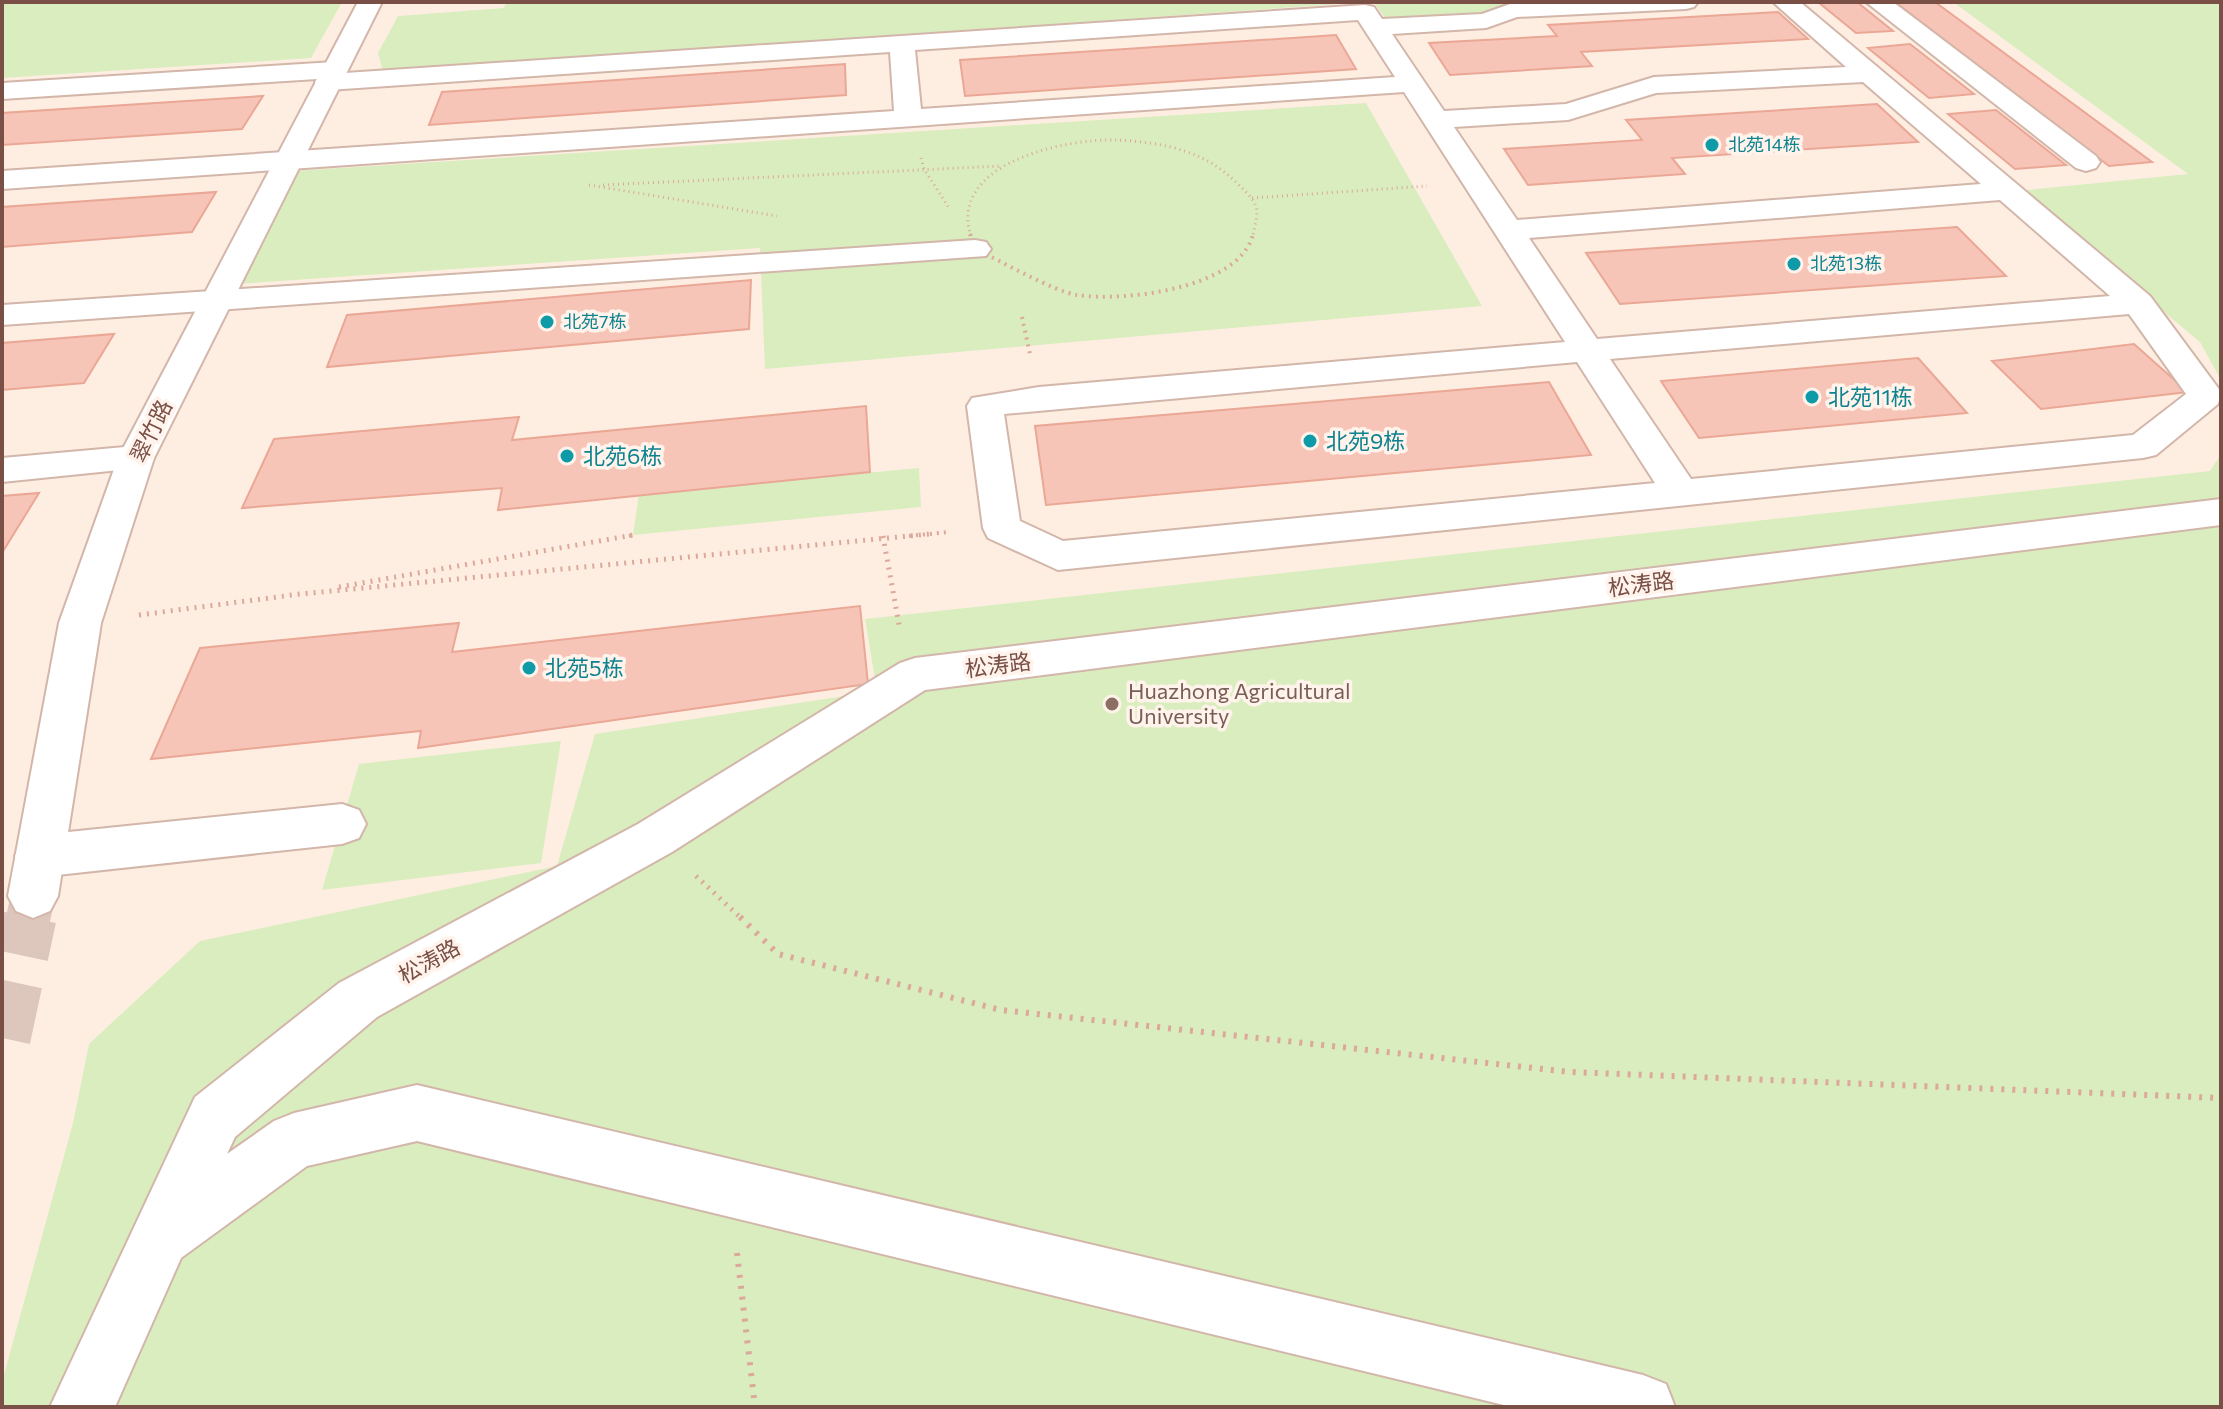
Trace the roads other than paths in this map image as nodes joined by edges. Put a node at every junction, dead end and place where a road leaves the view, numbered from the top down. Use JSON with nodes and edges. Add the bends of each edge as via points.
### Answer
{"nodes":[{"id":1,"x":370,"y":2,"type":"edge"},
{"id":2,"x":1686,"y":2,"type":"edge"},
{"id":3,"x":1785,"y":2,"type":"edge"},
{"id":4,"x":1878,"y":2,"type":"edge"},
{"id":5,"x":1375,"y":27,"type":"junction"},
{"id":6,"x":1921,"y":35,"type":"junction"},
{"id":7,"x":1891,"y":37,"type":"dead end"},
{"id":8,"x":1861,"y":39,"type":"dead end"},
{"id":9,"x":1831,"y":41,"type":"junction"},
{"id":10,"x":902,"y":42,"type":"junction"},
{"id":11,"x":1870,"y":74,"type":"junction"},
{"id":12,"x":331,"y":76,"type":"junction"},
{"id":13,"x":1412,"y":84,"type":"junction"},
{"id":14,"x":2,"y":91,"type":"edge"},
{"id":15,"x":2008,"y":102,"type":"junction"},
{"id":16,"x":1911,"y":109,"type":"junction"},
{"id":17,"x":908,"y":119,"type":"junction"},
{"id":18,"x":1436,"y":120,"type":"junction"},
{"id":19,"x":287,"y":161,"type":"junction"},
{"id":20,"x":2086,"y":162,"type":"dead end"},
{"id":21,"x":2,"y":180,"type":"edge"},
{"id":22,"x":2007,"y":191,"type":"junction"},
{"id":23,"x":1508,"y":230,"type":"junction"},
{"id":24,"x":967,"y":244,"type":"road end"},
{"id":25,"x":216,"y":300,"type":"junction"},
{"id":26,"x":2138,"y":303,"type":"junction"},
{"id":27,"x":2,"y":315,"type":"edge"},
{"id":28,"x":1587,"y":351,"type":"junction"},
{"id":29,"x":136,"y":458,"type":"junction"},
{"id":30,"x":2,"y":470,"type":"edge"},
{"id":31,"x":1680,"y":492,"type":"junction"},
{"id":32,"x":2221,"y":512,"type":"edge"},
{"id":33,"x":342,"y":824,"type":"dead end"},
{"id":34,"x":160,"y":1237,"type":"junction"},
{"id":35,"x":82,"y":1407,"type":"edge"},
{"id":36,"x":1643,"y":1407,"type":"edge"}],
"edges":[{"from":1,"to":12,"type":"street","name":"翠竹路"},
{"from":2,"to":5,"type":"street","via":[[1513,10],[1486,21]]},
{"from":3,"to":9,"type":"street"},
{"from":4,"to":6,"type":"street"},
{"from":5,"to":10,"type":"street","via":[[1365,12]]},
{"from":5,"to":13,"type":"street"},
{"from":6,"to":7,"type":"street"},
{"from":6,"to":15,"type":"street"},
{"from":8,"to":9,"type":"street"},
{"from":9,"to":11,"type":"street"},
{"from":10,"to":12,"type":"street"},
{"from":10,"to":17,"type":"street"},
{"from":11,"to":16,"type":"street"},
{"from":11,"to":18,"type":"street","via":[[1654,85],[1568,112]]},
{"from":12,"to":14,"type":"street"},
{"from":12,"to":19,"type":"street","name":"翠竹路"},
{"from":13,"to":17,"type":"street"},
{"from":13,"to":18,"type":"street"},
{"from":15,"to":16,"type":"street"},
{"from":15,"to":20,"type":"street"},
{"from":16,"to":22,"type":"street"},
{"from":17,"to":19,"type":"street"},
{"from":18,"to":23,"type":"street"},
{"from":19,"to":21,"type":"street"},
{"from":19,"to":25,"type":"street","name":"翠竹路"},
{"from":22,"to":23,"type":"street"},
{"from":22,"to":26,"type":"street"},
{"from":23,"to":28,"type":"street"},
{"from":24,"to":25,"type":"street"},
{"from":25,"to":27,"type":"street"},
{"from":25,"to":29,"type":"street","name":"翠竹路"},
{"from":26,"to":28,"type":"street"},
{"from":26,"to":31,"type":"street","via":[[2206,396],[2143,446]]},
{"from":28,"to":31,"type":"street"},
{"from":28,"to":31,"type":"street","via":[[985,406],[1002,528],[1058,556]]},
{"from":29,"to":30,"type":"street"},
{"from":29,"to":33,"type":"street","name":"翠竹路","via":[[80,623],[36,876]]},
{"from":32,"to":34,"type":"street","name":"松涛路","via":[[915,675],[655,838],[358,1000],[215,1117]]},
{"from":34,"to":35,"type":"street","name":"松涛路"},
{"from":34,"to":36,"type":"street","via":[[294,1141],[417,1113]]}]}
